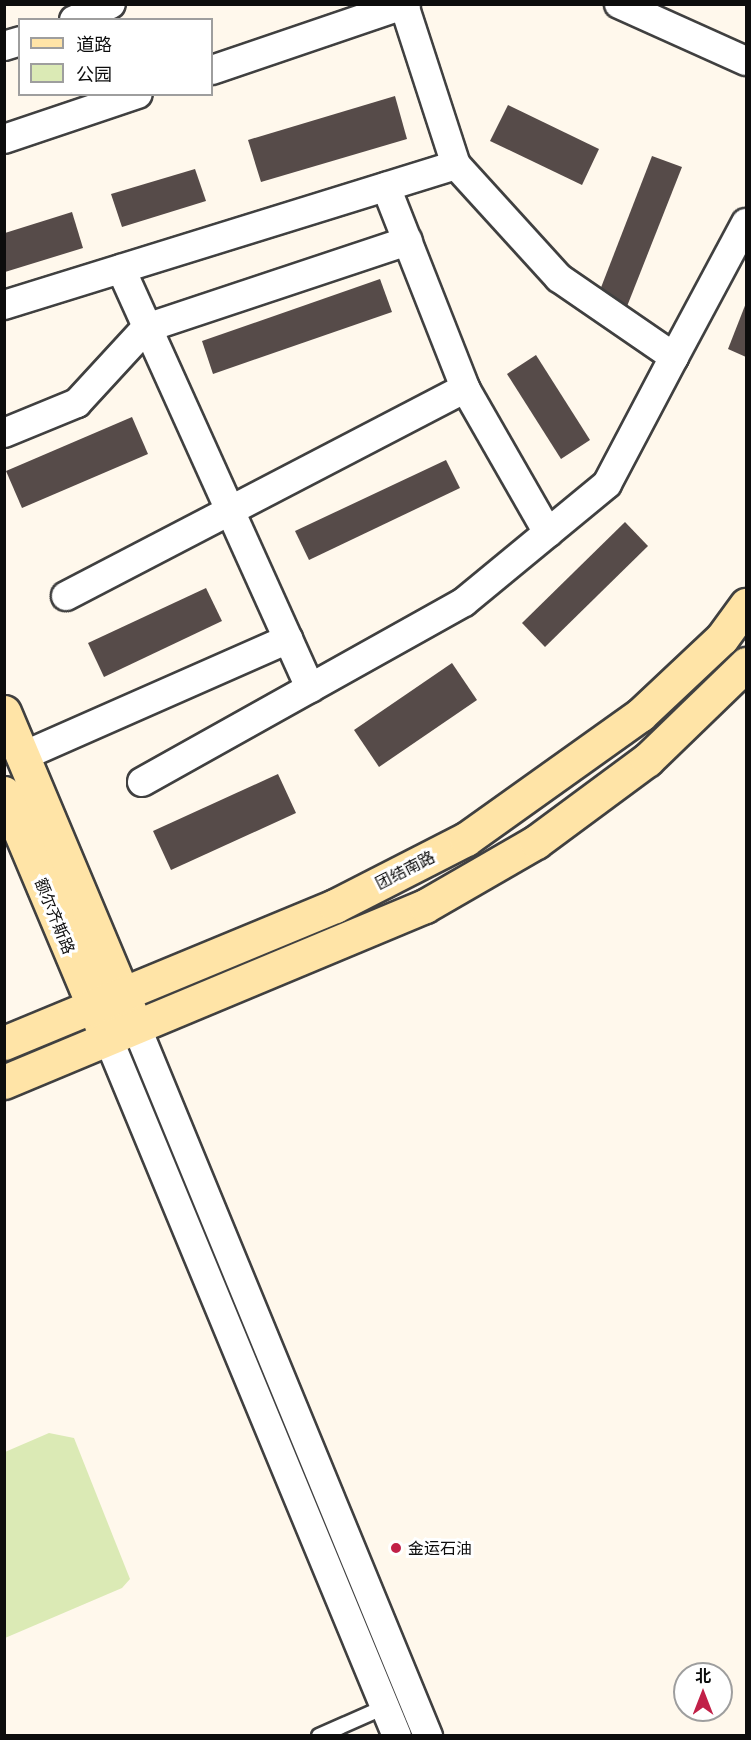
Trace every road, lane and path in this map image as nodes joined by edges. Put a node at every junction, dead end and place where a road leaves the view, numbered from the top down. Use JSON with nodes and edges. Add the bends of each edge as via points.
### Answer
{"nodes":[{"id":1,"x":111,"y":4,"type":"edge"},
{"id":2,"x":619,"y":4,"type":"edge"},
{"id":3,"x":405,"y":5,"type":"edge"},
{"id":4,"x":79,"y":18,"type":"edge"},
{"id":5,"x":747,"y":61,"type":"edge"},
{"id":6,"x":213,"y":70,"type":"edge"},
{"id":7,"x":132,"y":96,"type":"edge"},
{"id":8,"x":4,"y":139,"type":"edge"},
{"id":9,"x":456,"y":165,"type":"junction"},
{"id":10,"x":386,"y":187,"type":"junction"},
{"id":11,"x":747,"y":223,"type":"edge"},
{"id":12,"x":408,"y":241,"type":"junction"},
{"id":13,"x":121,"y":269,"type":"junction"},
{"id":14,"x":4,"y":305,"type":"edge"},
{"id":15,"x":146,"y":328,"type":"junction"},
{"id":16,"x":674,"y":357,"type":"junction"},
{"id":17,"x":465,"y":388,"type":"junction"},
{"id":18,"x":4,"y":433,"type":"edge"},
{"id":19,"x":231,"y":512,"type":"junction"},
{"id":20,"x":548,"y":533,"type":"junction"},
{"id":21,"x":66,"y":596,"type":"dead end"},
{"id":22,"x":747,"y":605,"type":"edge"},
{"id":23,"x":288,"y":639,"type":"junction"},
{"id":24,"x":747,"y":664,"type":"edge"},
{"id":25,"x":310,"y":688,"type":"junction"},
{"id":26,"x":4,"y":712,"type":"edge"},
{"id":27,"x":23,"y":756,"type":"junction"},
{"id":28,"x":142,"y":782,"type":"dead end"},
{"id":29,"x":4,"y":792,"type":"edge"},
{"id":30,"x":123,"y":994,"type":"junction"},
{"id":31,"x":93,"y":1007,"type":"junction"},
{"id":32,"x":122,"y":1032,"type":"junction"},
{"id":33,"x":4,"y":1043,"type":"edge"},
{"id":34,"x":4,"y":1082,"type":"edge"},
{"id":35,"x":411,"y":1696,"type":"junction"},
{"id":36,"x":385,"y":1707,"type":"junction"},
{"id":37,"x":319,"y":1736,"type":"edge"},
{"id":38,"x":397,"y":1736,"type":"edge"},
{"id":39,"x":428,"y":1736,"type":"edge"}],
"edges":[{"from":1,"to":4,"type":"street"},
{"from":2,"to":5,"type":"street"},
{"from":3,"to":6,"type":"street"},
{"from":3,"to":9,"type":"street"},
{"from":7,"to":8,"type":"street"},
{"from":9,"to":10,"type":"street"},
{"from":9,"to":16,"type":"street","via":[[559,278]]},
{"from":10,"to":12,"type":"street"},
{"from":10,"to":13,"type":"street"},
{"from":11,"to":16,"type":"street"},
{"from":12,"to":15,"type":"street"},
{"from":12,"to":17,"type":"street"},
{"from":13,"to":14,"type":"street"},
{"from":13,"to":15,"type":"street"},
{"from":15,"to":18,"type":"street","via":[[77,403]]},
{"from":15,"to":19,"type":"street"},
{"from":16,"to":20,"type":"street","via":[[607,484]]},
{"from":17,"to":19,"type":"street"},
{"from":17,"to":20,"type":"street"},
{"from":19,"to":21,"type":"street"},
{"from":19,"to":23,"type":"street"},
{"from":20,"to":25,"type":"street","via":[[464,602]]},
{"from":22,"to":30,"type":"main road","name":"团结南路","via":[[722,638],[640,715],[466,839],[335,906]]},
{"from":23,"to":25,"type":"street"},
{"from":23,"to":27,"type":"street"},
{"from":24,"to":32,"type":"main road","via":[[647,760],[536,842],[425,906]]},
{"from":25,"to":28,"type":"street"},
{"from":26,"to":27,"type":"main road"},
{"from":27,"to":30,"type":"main road"},
{"from":29,"to":31,"type":"main road","name":"额尔齐斯路"},
{"from":30,"to":31,"type":"main road","name":"团结南路"},
{"from":30,"to":32,"type":"main road"},
{"from":31,"to":32,"type":"main road","name":"额尔齐斯路"},
{"from":31,"to":33,"type":"main road","name":"团结南路"},
{"from":32,"to":34,"type":"main road"},
{"from":32,"to":35,"type":"street"},
{"from":32,"to":36,"type":"street"},
{"from":35,"to":36,"type":"lane"},
{"from":35,"to":39,"type":"street"},
{"from":36,"to":37,"type":"lane"},
{"from":36,"to":38,"type":"street"}]}
